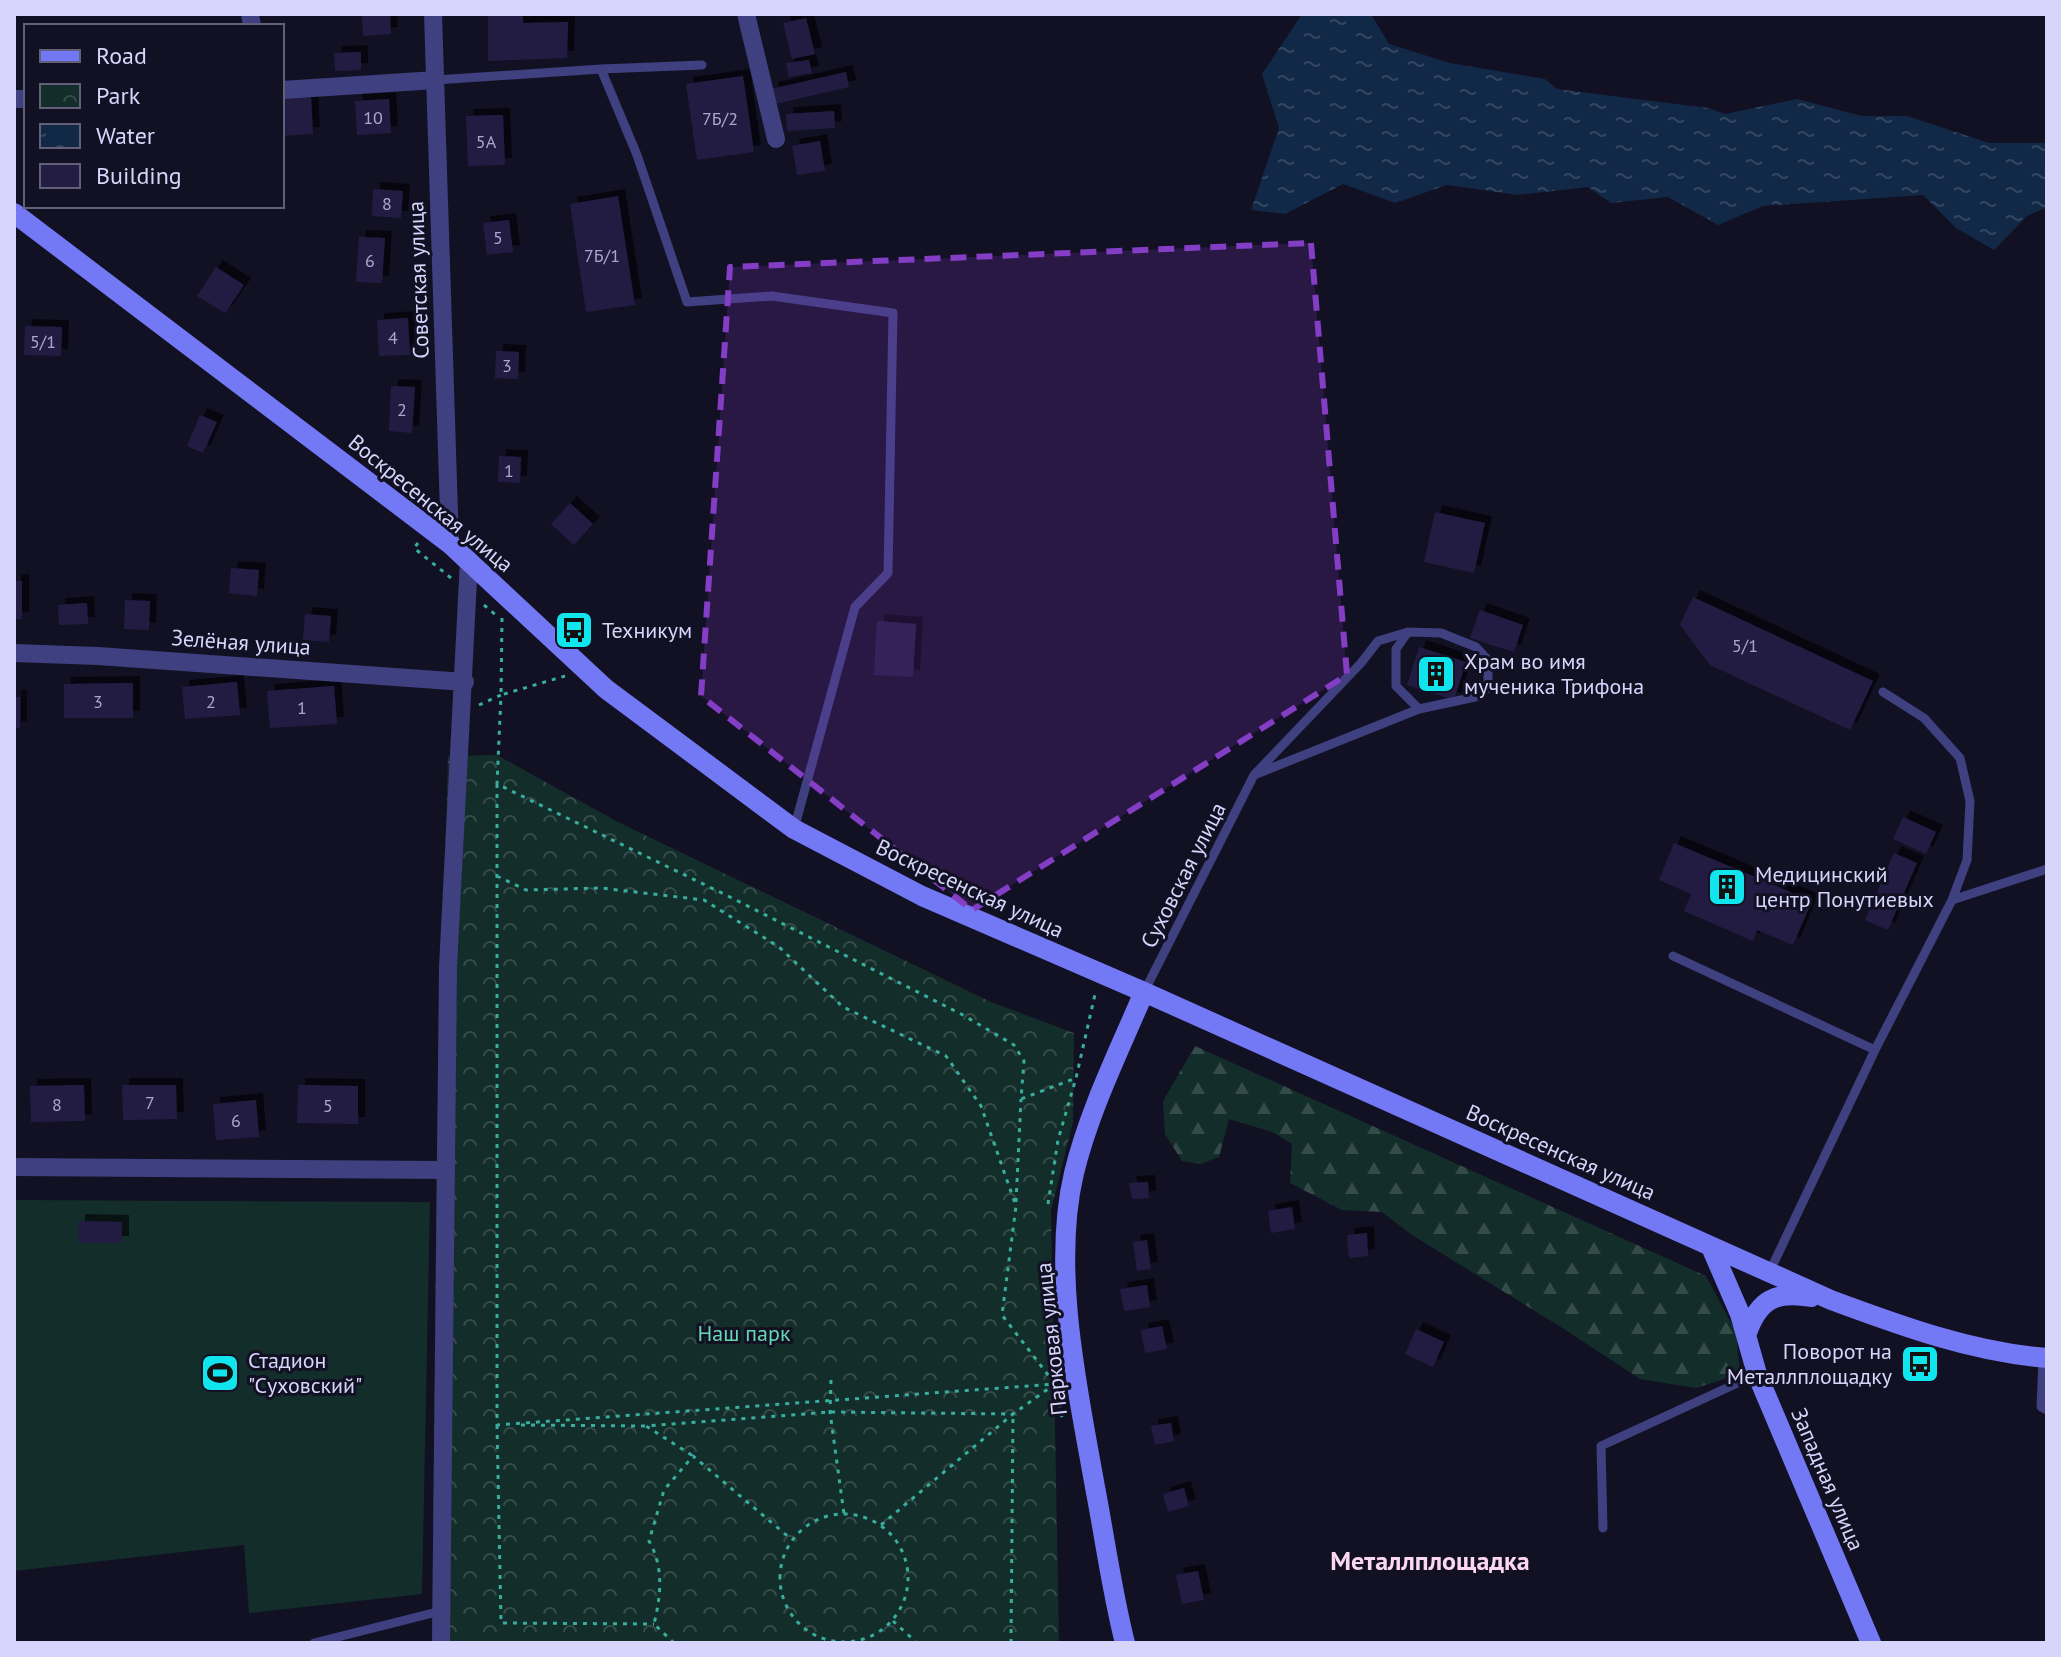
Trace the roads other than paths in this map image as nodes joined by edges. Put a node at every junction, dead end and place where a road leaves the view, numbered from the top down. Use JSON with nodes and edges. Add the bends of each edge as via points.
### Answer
{"nodes":[{"id":1,"x":433,"y":14,"type":"edge"},
{"id":2,"x":746,"y":14,"type":"edge"},
{"id":3,"x":702,"y":65,"type":"dead end"},
{"id":4,"x":601,"y":69,"type":"junction"},
{"id":5,"x":436,"y":80,"type":"junction"},
{"id":6,"x":284,"y":90,"type":"edge"},
{"id":7,"x":776,"y":139,"type":"dead end"},
{"id":8,"x":14,"y":213,"type":"edge"},
{"id":9,"x":450,"y":544,"type":"junction"},
{"id":10,"x":469,"y":560,"type":"junction"},
{"id":11,"x":1408,"y":632,"type":"junction"},
{"id":12,"x":14,"y":653,"type":"edge"},
{"id":13,"x":465,"y":682,"type":"junction"},
{"id":14,"x":1883,"y":692,"type":"dead end"},
{"id":15,"x":1419,"y":709,"type":"junction"},
{"id":16,"x":1254,"y":775,"type":"junction"},
{"id":17,"x":794,"y":829,"type":"junction"},
{"id":18,"x":2047,"y":869,"type":"edge"},
{"id":19,"x":1952,"y":900,"type":"junction"},
{"id":20,"x":1673,"y":956,"type":"dead end"},
{"id":21,"x":1144,"y":992,"type":"junction"},
{"id":22,"x":1875,"y":1050,"type":"junction"},
{"id":23,"x":14,"y":1167,"type":"edge"},
{"id":24,"x":446,"y":1170,"type":"junction"},
{"id":25,"x":1711,"y":1247,"type":"junction"},
{"id":26,"x":1769,"y":1273,"type":"junction"},
{"id":27,"x":1831,"y":1300,"type":"junction"},
{"id":28,"x":1747,"y":1333,"type":"junction"},
{"id":29,"x":2045,"y":1358,"type":"edge"},
{"id":30,"x":1757,"y":1374,"type":"junction"},
{"id":31,"x":2044,"y":1409,"type":"edge"},
{"id":32,"x":1603,"y":1528,"type":"dead end"},
{"id":33,"x":441,"y":1611,"type":"junction"},
{"id":34,"x":314,"y":1643,"type":"edge"},
{"id":35,"x":441,"y":1643,"type":"edge"},
{"id":36,"x":1125,"y":1643,"type":"edge"},
{"id":37,"x":1871,"y":1643,"type":"edge"}],
"edges":[{"from":1,"to":5,"type":"street","name":"Советская улица"},
{"from":2,"to":7,"type":"street"},
{"from":3,"to":4,"type":"lane"},
{"from":4,"to":5,"type":"lane"},
{"from":4,"to":17,"type":"lane","via":[[687,302],[772,296],[893,313],[888,573],[855,607]]},
{"from":5,"to":6,"type":"street"},
{"from":5,"to":9,"type":"street","name":"Советская улица"},
{"from":8,"to":9,"type":"street","name":"Воскресенская улица"},
{"from":9,"to":10,"type":"street","name":"Воскресенская улица"},
{"from":10,"to":13,"type":"street"},
{"from":10,"to":17,"type":"street","name":"Воскресенская улица","via":[[606,689]]},
{"from":11,"to":15,"type":"lane","via":[[1396,649],[1396,686]]},
{"from":11,"to":15,"type":"lane","via":[[1441,633],[1476,647],[1488,660],[1488,688],[1475,697]]},
{"from":11,"to":16,"type":"lane","name":"Суховская улица","via":[[1378,641]]},
{"from":12,"to":13,"type":"street","name":"Зелёная улица"},
{"from":13,"to":24,"type":"street","via":[[448,967]]},
{"from":14,"to":19,"type":"lane","via":[[1924,718],[1960,758],[1970,801],[1967,860]]},
{"from":15,"to":16,"type":"lane"},
{"from":16,"to":21,"type":"lane","name":"Суховская улица"},
{"from":17,"to":21,"type":"street","name":"Воскресенская улица","via":[[922,896]]},
{"from":18,"to":19,"type":"lane"},
{"from":19,"to":22,"type":"lane"},
{"from":20,"to":22,"type":"lane"},
{"from":21,"to":25,"type":"street","name":"Воскресенская улица"},
{"from":21,"to":36,"type":"street","name":"Парковая улица","via":[[1074,1175],[1067,1239],[1076,1378]]},
{"from":22,"to":26,"type":"lane"},
{"from":23,"to":24,"type":"street"},
{"from":24,"to":33,"type":"street"},
{"from":25,"to":26,"type":"street","name":"Воскресенская улица"},
{"from":25,"to":28,"type":"street","name":"Западная улица"},
{"from":26,"to":27,"type":"street","name":"Воскресенская улица"},
{"from":26,"to":28,"type":"street","via":[[1750,1304]]},
{"from":27,"to":28,"type":"street","via":[[1772,1298],[1753,1316]]},
{"from":27,"to":29,"type":"street","name":"Воскресенская улица","via":[[1930,1334]]},
{"from":28,"to":30,"type":"street","name":"Западная улица"},
{"from":29,"to":31,"type":"lane"},
{"from":30,"to":32,"type":"lane","via":[[1601,1446]]},
{"from":30,"to":37,"type":"street","name":"Западная улица"},
{"from":33,"to":34,"type":"lane"},
{"from":33,"to":35,"type":"street"}]}
